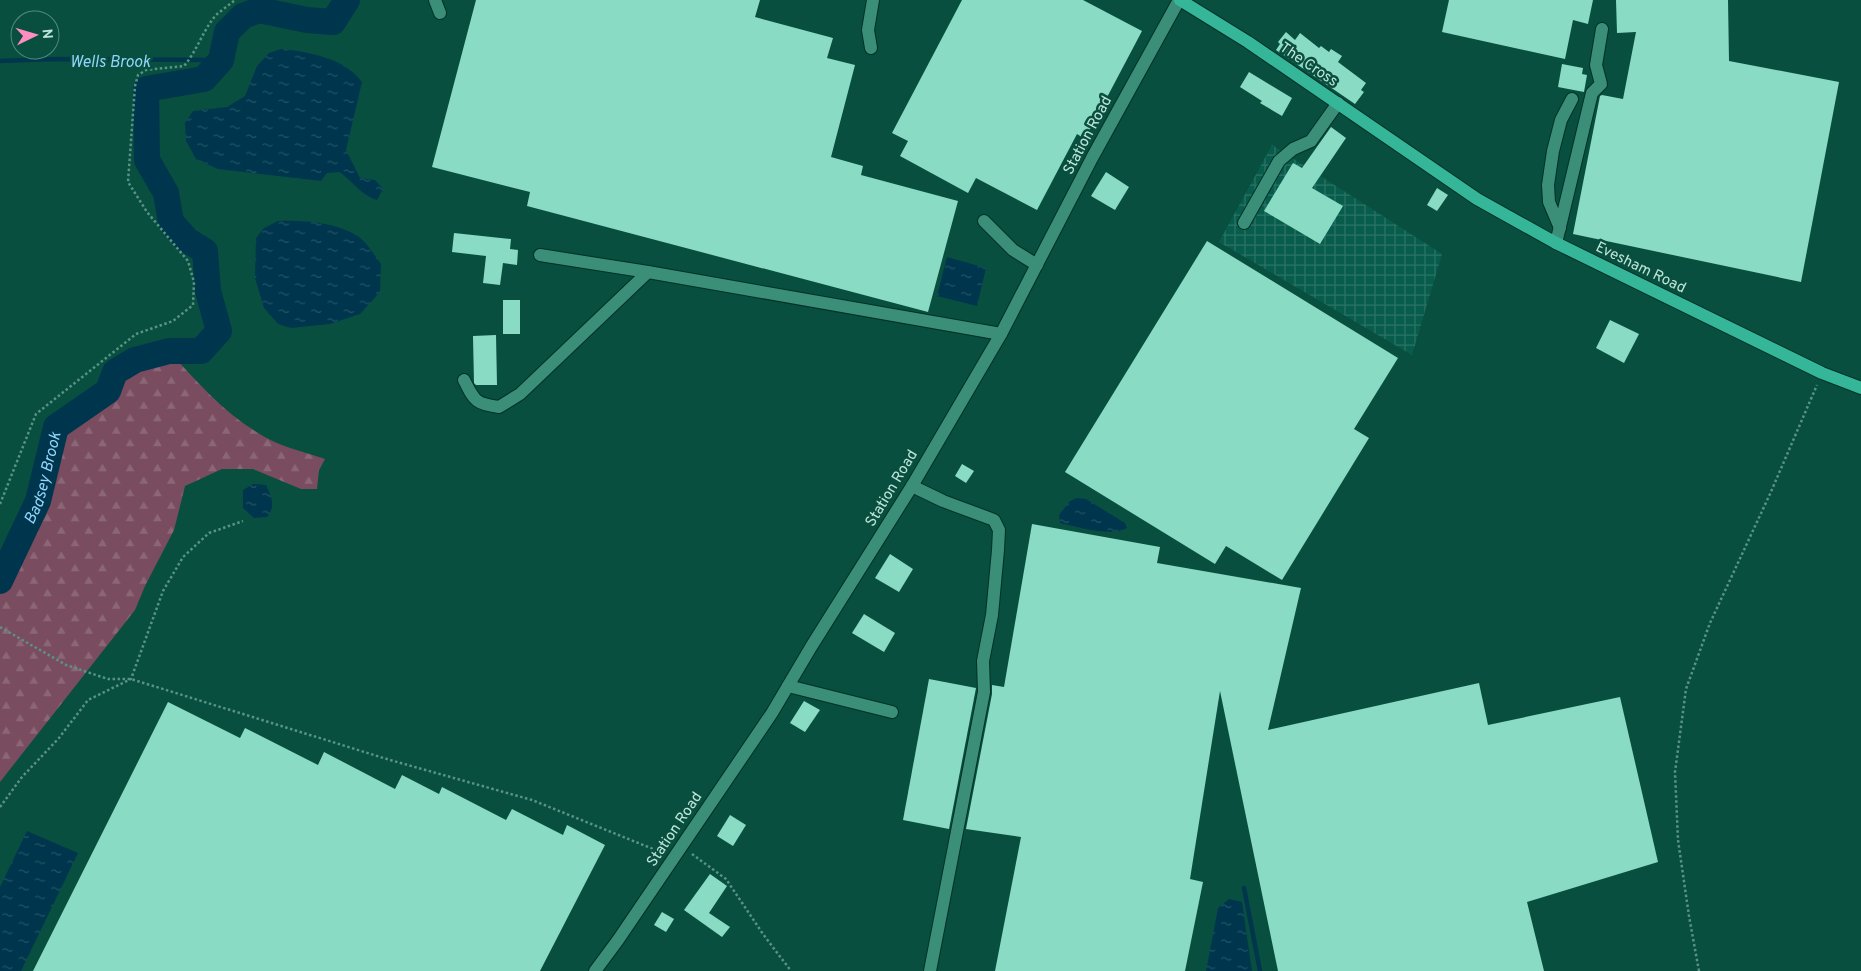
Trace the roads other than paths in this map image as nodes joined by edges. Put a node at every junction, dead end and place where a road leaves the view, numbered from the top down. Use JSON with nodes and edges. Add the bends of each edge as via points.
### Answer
{"nodes":[{"id":1,"x":435,"y":0,"type":"edge"},
{"id":2,"x":872,"y":0,"type":"edge"},
{"id":3,"x":1179,"y":0,"type":"edge"},
{"id":4,"x":440,"y":13,"type":"dead end"},
{"id":5,"x":1602,"y":29,"type":"dead end"},
{"id":6,"x":871,"y":48,"type":"dead end"},
{"id":7,"x":1572,"y":99,"type":"dead end"},
{"id":8,"x":1338,"y":104,"type":"junction"},
{"id":9,"x":1417,"y":157,"type":"joint"},
{"id":10,"x":984,"y":221,"type":"dead end"},
{"id":11,"x":1244,"y":223,"type":"dead end"},
{"id":12,"x":1560,"y":228,"type":"junction"},
{"id":13,"x":1556,"y":243,"type":"junction"},
{"id":14,"x":540,"y":255,"type":"dead end"},
{"id":15,"x":1037,"y":265,"type":"junction"},
{"id":16,"x":648,"y":272,"type":"junction"},
{"id":17,"x":1001,"y":334,"type":"junction"},
{"id":18,"x":464,"y":380,"type":"dead end"},
{"id":19,"x":1861,"y":388,"type":"edge"},
{"id":20,"x":912,"y":486,"type":"junction"},
{"id":21,"x":788,"y":686,"type":"junction"},
{"id":22,"x":892,"y":712,"type":"dead end"},
{"id":23,"x":595,"y":971,"type":"edge"},
{"id":24,"x":930,"y":971,"type":"edge"}],
"edges":[{"from":1,"to":4,"type":"street"},
{"from":2,"to":6,"type":"street","via":[[868,30]]},
{"from":3,"to":8,"type":"main road","name":"The Cross","via":[[1248,42]]},
{"from":3,"to":15,"type":"street","name":"Station Road"},
{"from":5,"to":12,"type":"street","via":[[1596,65],[1601,84],[1592,93]]},
{"from":7,"to":12,"type":"street","via":[[1561,120],[1548,185],[1549,202]]},
{"from":8,"to":9,"type":"main road","name":"The Cross"},
{"from":8,"to":11,"type":"street","via":[[1311,141],[1278,161]]},
{"from":9,"to":13,"type":"main road","name":"Evesham Road","via":[[1477,199]]},
{"from":10,"to":15,"type":"street","via":[[1013,250]]},
{"from":12,"to":13,"type":"street"},
{"from":13,"to":19,"type":"main road","name":"Evesham Road","via":[[1822,373]]},
{"from":14,"to":16,"type":"street"},
{"from":15,"to":17,"type":"street","name":"Station Road"},
{"from":16,"to":17,"type":"street"},
{"from":16,"to":18,"type":"street","via":[[520,394],[499,407],[486,406],[474,399]]},
{"from":17,"to":20,"type":"street","name":"Station Road"},
{"from":20,"to":21,"type":"street","name":"Station Road"},
{"from":20,"to":24,"type":"street","via":[[994,520],[999,530],[992,615],[983,660],[984,692]]},
{"from":21,"to":22,"type":"street"},
{"from":21,"to":23,"type":"street","name":"Station Road","via":[[682,847]]}]}
